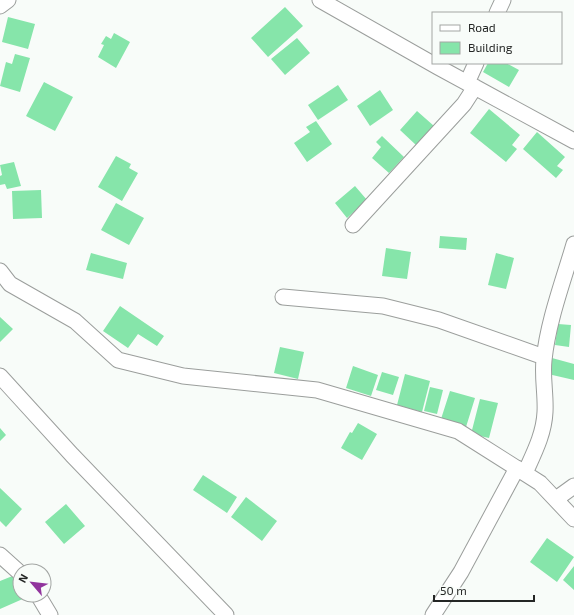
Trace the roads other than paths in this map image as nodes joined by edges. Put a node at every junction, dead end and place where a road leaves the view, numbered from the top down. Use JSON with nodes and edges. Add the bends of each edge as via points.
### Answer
{"nodes":[{"id":1,"x":8,"y":0,"type":"edge"},
{"id":2,"x":320,"y":0,"type":"edge"},
{"id":3,"x":503,"y":0,"type":"edge"},
{"id":4,"x":0,"y":6,"type":"edge"},
{"id":5,"x":497,"y":12,"type":"edge"},
{"id":6,"x":432,"y":63,"type":"edge"},
{"id":7,"x":434,"y":64,"type":"edge"},
{"id":8,"x":476,"y":64,"type":"edge"},
{"id":9,"x":471,"y":85,"type":"junction"},
{"id":10,"x":574,"y":141,"type":"edge"},
{"id":11,"x":353,"y":225,"type":"dead end"},
{"id":12,"x":574,"y":244,"type":"edge"},
{"id":13,"x":1,"y":275,"type":"edge"},
{"id":14,"x":283,"y":297,"type":"dead end"},
{"id":15,"x":544,"y":357,"type":"junction"},
{"id":16,"x":0,"y":376,"type":"edge"},
{"id":17,"x":521,"y":470,"type":"junction"},
{"id":18,"x":574,"y":486,"type":"edge"},
{"id":19,"x":556,"y":499,"type":"junction"},
{"id":20,"x":574,"y":519,"type":"edge"},
{"id":21,"x":0,"y":555,"type":"edge"},
{"id":22,"x":12,"y":566,"type":"edge"},
{"id":23,"x":43,"y":603,"type":"edge"},
{"id":24,"x":50,"y":615,"type":"edge"},
{"id":25,"x":226,"y":615,"type":"edge"},
{"id":26,"x":433,"y":615,"type":"edge"}],
"edges":[{"from":1,"to":4,"type":"street"},
{"from":2,"to":6,"type":"street"},
{"from":3,"to":5,"type":"street"},
{"from":7,"to":9,"type":"street"},
{"from":8,"to":9,"type":"street"},
{"from":9,"to":10,"type":"street"},
{"from":9,"to":11,"type":"street","via":[[464,104]]},
{"from":12,"to":15,"type":"street"},
{"from":13,"to":17,"type":"street","via":[[10,284],[75,321],[118,360],[183,376],[317,390],[458,431]]},
{"from":14,"to":15,"type":"street","via":[[383,306],[439,320]]},
{"from":15,"to":17,"type":"street","via":[[544,424],[538,443]]},
{"from":16,"to":25,"type":"street"},
{"from":17,"to":19,"type":"street","via":[[540,483]]},
{"from":17,"to":26,"type":"street"},
{"from":18,"to":19,"type":"street"},
{"from":19,"to":20,"type":"street"},
{"from":21,"to":22,"type":"street"},
{"from":23,"to":24,"type":"street"}]}
